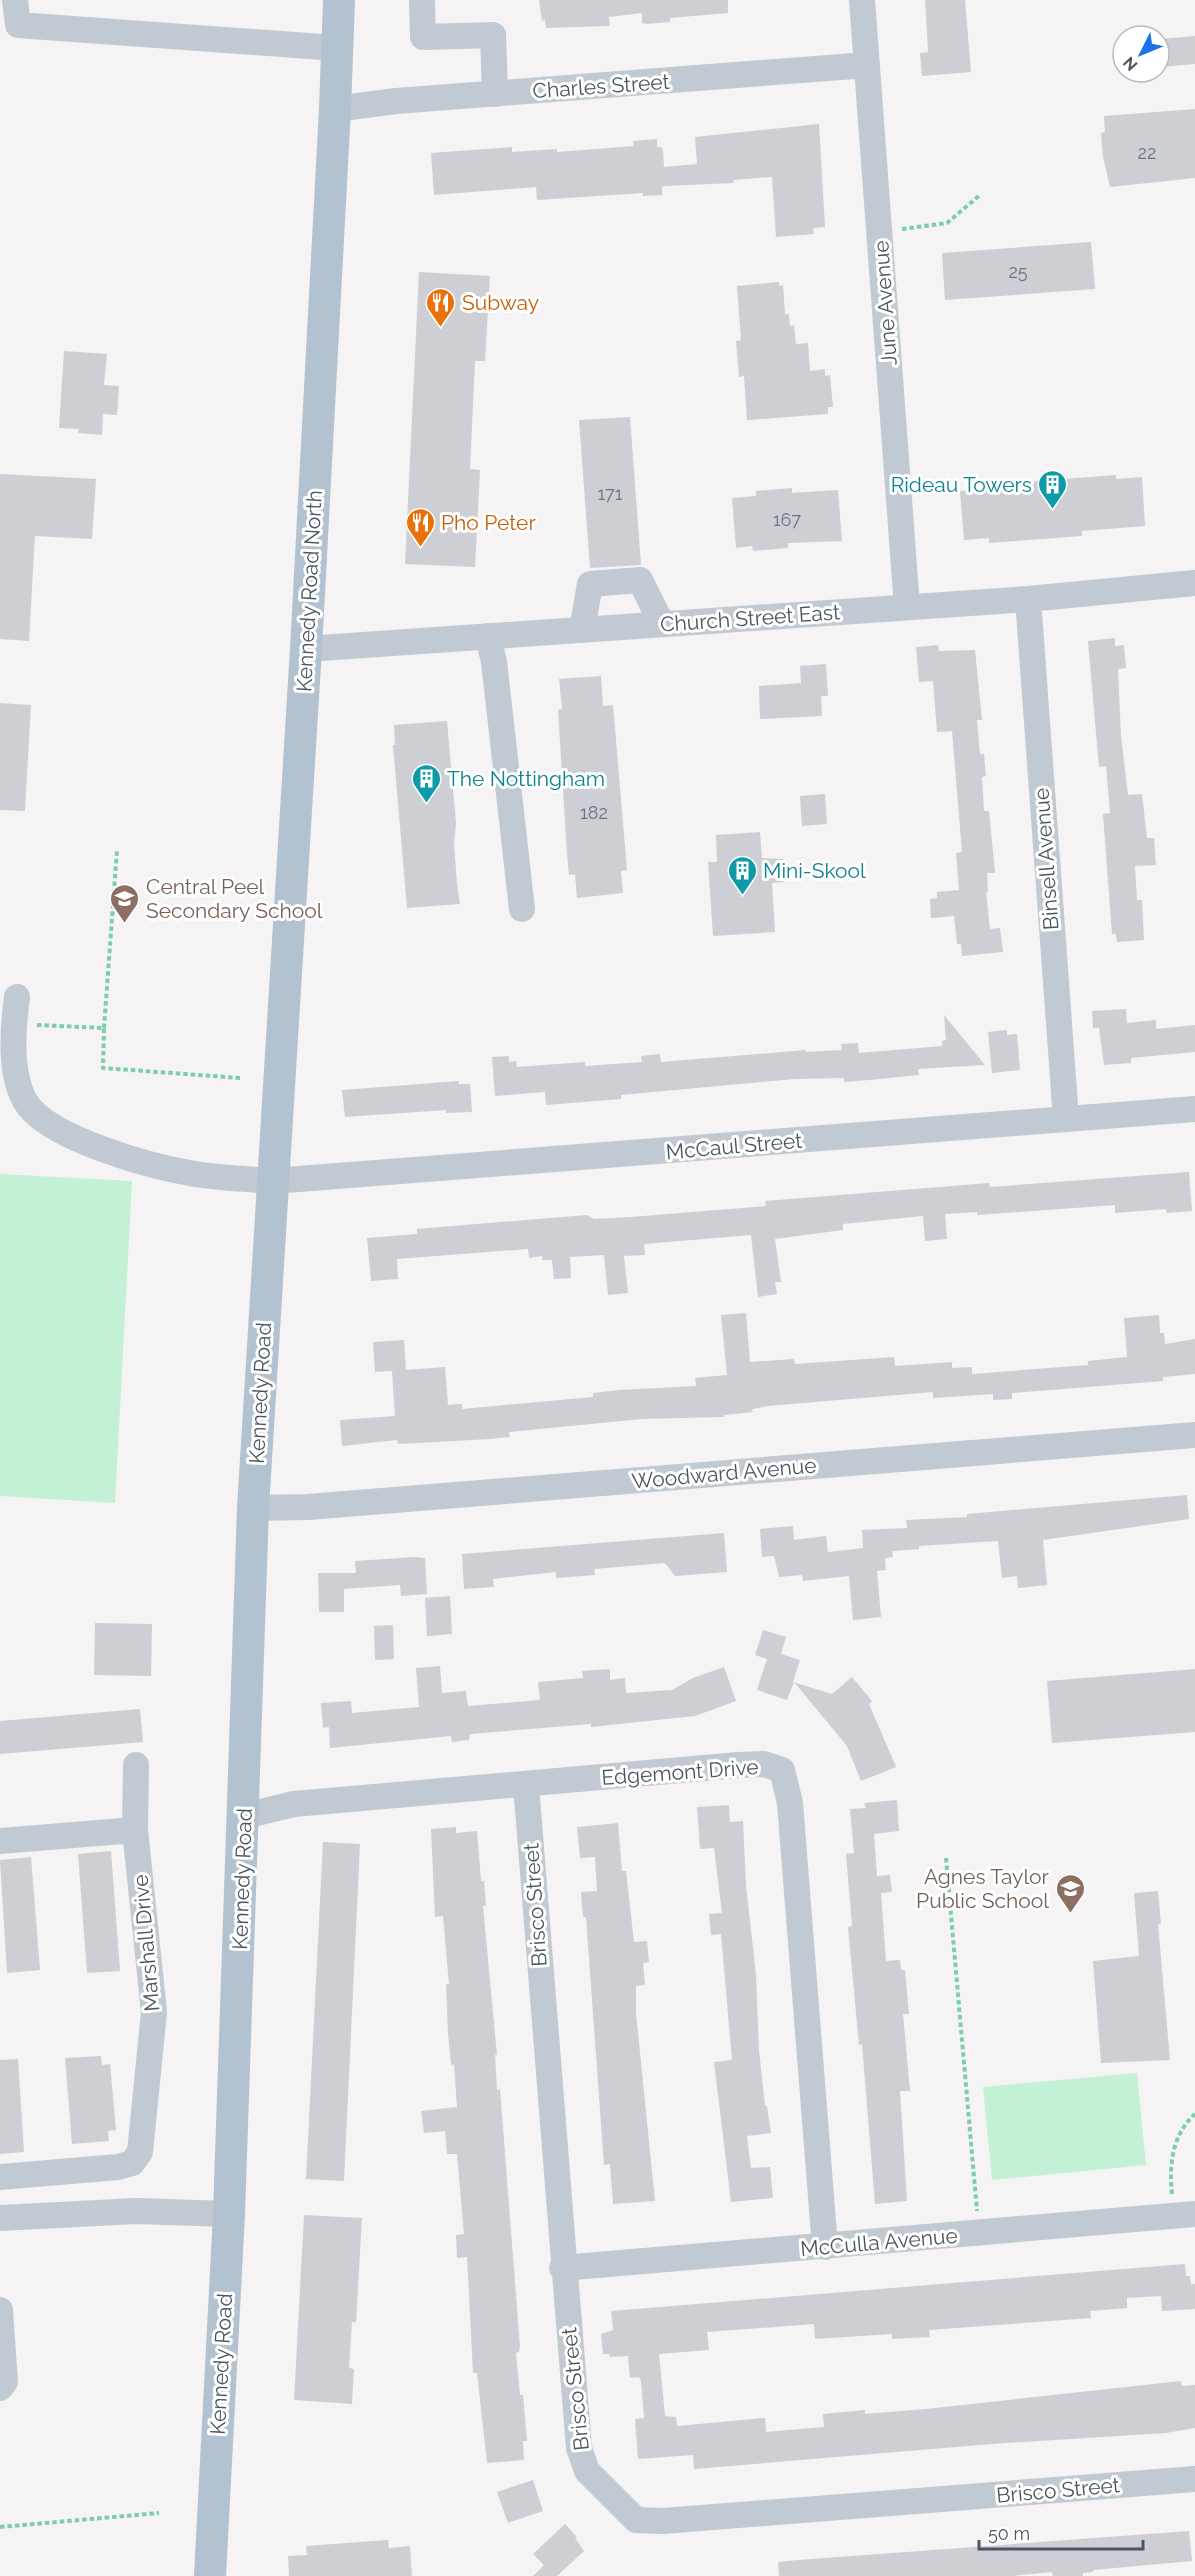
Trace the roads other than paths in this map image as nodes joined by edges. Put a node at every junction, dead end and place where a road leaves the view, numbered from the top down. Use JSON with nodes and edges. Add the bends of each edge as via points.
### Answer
{"nodes":[{"id":1,"x":15,"y":0,"type":"edge"},
{"id":2,"x":339,"y":0,"type":"edge"},
{"id":3,"x":862,"y":0,"type":"edge"},
{"id":4,"x":422,"y":1,"type":"edge"},
{"id":5,"x":336,"y":48,"type":"junction"},
{"id":6,"x":867,"y":65,"type":"junction"},
{"id":7,"x":495,"y":94,"type":"junction"},
{"id":8,"x":335,"y":109,"type":"junction"},
{"id":9,"x":1195,"y":583,"type":"edge"},
{"id":10,"x":1028,"y":599,"type":"junction"},
{"id":11,"x":907,"y":606,"type":"junction"},
{"id":12,"x":662,"y":624,"type":"junction"},
{"id":13,"x":582,"y":630,"type":"junction"},
{"id":14,"x":488,"y":636,"type":"junction"},
{"id":15,"x":306,"y":649,"type":"junction"},
{"id":16,"x":522,"y":909,"type":"dead end"},
{"id":17,"x":16,"y":997,"type":"dead end"},
{"id":18,"x":1195,"y":1109,"type":"edge"},
{"id":19,"x":1066,"y":1119,"type":"junction"},
{"id":20,"x":273,"y":1181,"type":"junction"},
{"id":21,"x":1195,"y":1435,"type":"edge"},
{"id":22,"x":253,"y":1508,"type":"junction"},
{"id":23,"x":136,"y":1765,"type":"dead end"},
{"id":24,"x":526,"y":1785,"type":"junction"},
{"id":25,"x":244,"y":1816,"type":"junction"},
{"id":26,"x":135,"y":1830,"type":"junction"},
{"id":27,"x":0,"y":1841,"type":"edge"},
{"id":28,"x":0,"y":2176,"type":"edge"},
{"id":29,"x":229,"y":2214,"type":"junction"},
{"id":30,"x":1185,"y":2215,"type":"edge"},
{"id":31,"x":0,"y":2218,"type":"edge"},
{"id":32,"x":825,"y":2247,"type":"junction"},
{"id":33,"x":562,"y":2268,"type":"junction"},
{"id":34,"x":0,"y":2310,"type":"edge"},
{"id":35,"x":0,"y":2388,"type":"edge"},
{"id":36,"x":1195,"y":2479,"type":"edge"},
{"id":37,"x":210,"y":2576,"type":"edge"}],
"edges":[{"from":1,"to":5,"type":"street","via":[[18,25]]},
{"from":2,"to":5,"type":"main road","name":"Kennedy Road North"},
{"from":3,"to":6,"type":"street","name":"June Avenue"},
{"from":4,"to":7,"type":"street","via":[[423,37],[493,35]]},
{"from":5,"to":8,"type":"main road","name":"Kennedy Road North"},
{"from":6,"to":7,"type":"street","name":"Charles Street"},
{"from":6,"to":11,"type":"street","name":"June Avenue"},
{"from":7,"to":8,"type":"street","name":"Charles Street"},
{"from":8,"to":15,"type":"main road","name":"Kennedy Road North"},
{"from":9,"to":10,"type":"street","name":"Church Street East"},
{"from":10,"to":11,"type":"street","name":"Church Street East"},
{"from":10,"to":19,"type":"street","name":"Binsell Avenue"},
{"from":11,"to":12,"type":"street","name":"Church Street East"},
{"from":12,"to":13,"type":"street","name":"Church Street East"},
{"from":12,"to":13,"type":"street","via":[[640,580],[590,584]]},
{"from":13,"to":14,"type":"street","name":"Church Street East"},
{"from":14,"to":15,"type":"street","name":"Church Street East"},
{"from":14,"to":16,"type":"street"},
{"from":15,"to":20,"type":"main road","name":"Kennedy Road North"},
{"from":17,"to":20,"type":"street","name":"McCaul Street","via":[[18,1082],[26,1102],[46,1123],[74,1138],[167,1168]]},
{"from":18,"to":19,"type":"street","name":"McCaul Street"},
{"from":19,"to":20,"type":"street","name":"McCaul Street"},
{"from":20,"to":22,"type":"main road","name":"Kennedy Road"},
{"from":21,"to":22,"type":"street","name":"Woodward Avenue","via":[[308,1507]]},
{"from":22,"to":25,"type":"main road","name":"Kennedy Road"},
{"from":23,"to":26,"type":"street","name":"Marshall Drive"},
{"from":24,"to":25,"type":"street","name":"Edgemont Drive","via":[[294,1804]]},
{"from":24,"to":32,"type":"street","name":"Edgemont Drive","via":[[738,1765],[764,1764],[782,1770],[789,1803]]},
{"from":24,"to":33,"type":"street","name":"Brisco Street"},
{"from":25,"to":29,"type":"main road","name":"Kennedy Road"},
{"from":26,"to":27,"type":"street"},
{"from":26,"to":28,"type":"street","name":"Marshall Drive","via":[[154,2012],[140,2152],[132,2163],[118,2167]]},
{"from":29,"to":31,"type":"street","via":[[136,2211]]},
{"from":29,"to":37,"type":"main road","name":"Kennedy Road"},
{"from":30,"to":32,"type":"street","name":"McCulla Avenue"},
{"from":32,"to":33,"type":"street","name":"McCulla Avenue"},
{"from":33,"to":36,"type":"street","name":"Brisco Street","via":[[579,2448],[587,2471],[636,2520]]},
{"from":34,"to":35,"type":"street","via":[[5,2382]]}]}
